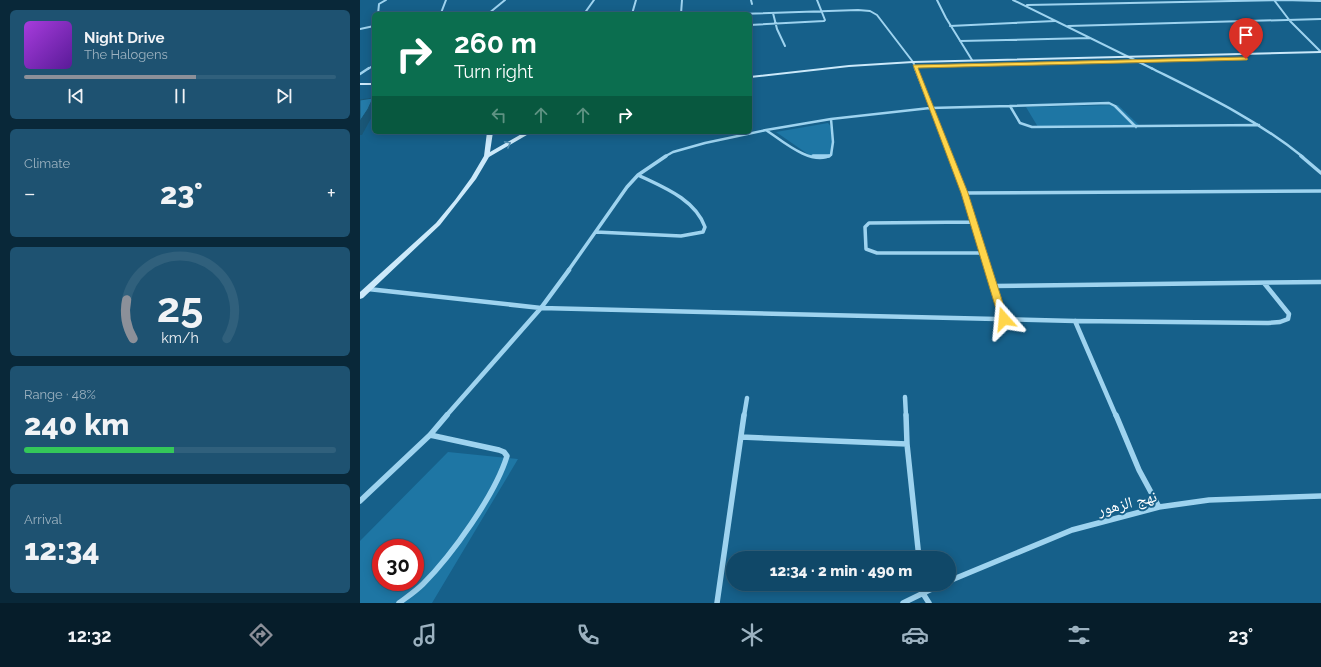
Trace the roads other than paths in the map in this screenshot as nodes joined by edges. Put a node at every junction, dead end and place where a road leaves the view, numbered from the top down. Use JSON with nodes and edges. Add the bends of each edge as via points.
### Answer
{"nodes":[{"id":1,"x":386,"y":0,"type":"edge"},
{"id":2,"x":446,"y":0,"type":"edge"},
{"id":3,"x":505,"y":0,"type":"edge"},
{"id":4,"x":594,"y":0,"type":"edge"},
{"id":5,"x":636,"y":0,"type":"edge"},
{"id":6,"x":682,"y":0,"type":"edge"},
{"id":7,"x":751,"y":0,"type":"edge"},
{"id":8,"x":817,"y":0,"type":"edge"},
{"id":9,"x":937,"y":0,"type":"edge"},
{"id":10,"x":1013,"y":0,"type":"edge"},
{"id":11,"x":1274,"y":0,"type":"edge"},
{"id":12,"x":1321,"y":1,"type":"edge"},
{"id":13,"x":752,"y":4,"type":"dead end"},
{"id":14,"x":1024,"y":6,"type":"junction"},
{"id":15,"x":821,"y":11,"type":"junction"},
{"id":16,"x":378,"y":12,"type":"edge"},
{"id":17,"x":441,"y":12,"type":"edge"},
{"id":18,"x":490,"y":12,"type":"edge"},
{"id":19,"x":585,"y":12,"type":"edge"},
{"id":20,"x":633,"y":12,"type":"edge"},
{"id":21,"x":680,"y":12,"type":"edge"},
{"id":22,"x":773,"y":13,"type":"junction"},
{"id":23,"x":752,"y":14,"type":"edge"},
{"id":24,"x":1321,"y":19,"type":"edge"},
{"id":25,"x":1055,"y":21,"type":"junction"},
{"id":26,"x":1290,"y":21,"type":"junction"},
{"id":27,"x":776,"y":24,"type":"junction"},
{"id":28,"x":752,"y":25,"type":"edge"},
{"id":29,"x":372,"y":26,"type":"edge"},
{"id":30,"x":950,"y":26,"type":"junction"},
{"id":31,"x":1066,"y":26,"type":"junction"},
{"id":32,"x":360,"y":29,"type":"edge"},
{"id":33,"x":1092,"y":38,"type":"junction"},
{"id":34,"x":960,"y":41,"type":"junction"},
{"id":35,"x":785,"y":46,"type":"dead end"},
{"id":36,"x":1321,"y":52,"type":"edge"},
{"id":37,"x":1131,"y":57,"type":"junction"},
{"id":38,"x":1321,"y":57,"type":"edge"},
{"id":39,"x":972,"y":60,"type":"junction"},
{"id":40,"x":1140,"y":61,"type":"junction"},
{"id":41,"x":914,"y":64,"type":"junction"},
{"id":42,"x":372,"y":66,"type":"edge"},
{"id":43,"x":360,"y":74,"type":"edge"},
{"id":44,"x":752,"y":77,"type":"edge"},
{"id":45,"x":752,"y":82,"type":"edge"},
{"id":46,"x":360,"y":84,"type":"edge"},
{"id":47,"x":372,"y":84,"type":"edge"},
{"id":48,"x":1010,"y":106,"type":"junction"},
{"id":49,"x":930,"y":108,"type":"junction"},
{"id":50,"x":831,"y":119,"type":"junction"},
{"id":51,"x":1259,"y":125,"type":"junction"},
{"id":52,"x":1136,"y":127,"type":"junction"},
{"id":53,"x":766,"y":130,"type":"junction"},
{"id":54,"x":752,"y":133,"type":"edge"},
{"id":55,"x":490,"y":134,"type":"edge"},
{"id":56,"x":526,"y":134,"type":"edge"},
{"id":57,"x":747,"y":134,"type":"edge"},
{"id":58,"x":487,"y":156,"type":"junction"},
{"id":59,"x":1321,"y":173,"type":"edge"},
{"id":60,"x":638,"y":175,"type":"junction"},
{"id":61,"x":1321,"y":191,"type":"edge"},
{"id":62,"x":964,"y":193,"type":"junction"},
{"id":63,"x":973,"y":222,"type":"junction"},
{"id":64,"x":596,"y":232,"type":"junction"},
{"id":65,"x":982,"y":253,"type":"junction"},
{"id":66,"x":1321,"y":282,"type":"edge"},
{"id":67,"x":1264,"y":283,"type":"junction"},
{"id":68,"x":993,"y":286,"type":"junction"},
{"id":69,"x":368,"y":289,"type":"junction"},
{"id":70,"x":360,"y":296,"type":"edge"},
{"id":71,"x":541,"y":308,"type":"junction"},
{"id":72,"x":1004,"y":319,"type":"junction"},
{"id":73,"x":1075,"y":321,"type":"junction"},
{"id":74,"x":905,"y":397,"type":"dead end"},
{"id":75,"x":747,"y":398,"type":"dead end"},
{"id":76,"x":430,"y":435,"type":"junction"},
{"id":77,"x":741,"y":437,"type":"junction"},
{"id":78,"x":907,"y":444,"type":"junction"},
{"id":79,"x":1321,"y":496,"type":"edge"},
{"id":80,"x":360,"y":500,"type":"edge"},
{"id":81,"x":1159,"y":507,"type":"junction"},
{"id":82,"x":918,"y":551,"type":"edge"},
{"id":83,"x":956,"y":578,"type":"edge"},
{"id":84,"x":922,"y":592,"type":"joint"},
{"id":85,"x":399,"y":603,"type":"edge"},
{"id":86,"x":717,"y":603,"type":"edge"},
{"id":87,"x":903,"y":603,"type":"edge"},
{"id":88,"x":929,"y":603,"type":"edge"}],
"edges":[{"from":1,"to":16,"type":"street","via":[[380,4]]},
{"from":2,"to":17,"type":"street"},
{"from":3,"to":18,"type":"street"},
{"from":4,"to":19,"type":"street"},
{"from":5,"to":20,"type":"street"},
{"from":6,"to":21,"type":"street"},
{"from":7,"to":13,"type":"street"},
{"from":8,"to":15,"type":"street"},
{"from":9,"to":30,"type":"street"},
{"from":10,"to":14,"type":"street"},
{"from":11,"to":12,"type":"street"},
{"from":11,"to":14,"type":"street"},
{"from":11,"to":26,"type":"street"},
{"from":14,"to":25,"type":"street"},
{"from":15,"to":22,"type":"street"},
{"from":15,"to":27,"type":"street","via":[[824,21]]},
{"from":15,"to":41,"type":"street","via":[[858,10],[874,13]]},
{"from":22,"to":23,"type":"street"},
{"from":22,"to":27,"type":"street"},
{"from":24,"to":26,"type":"street"},
{"from":25,"to":30,"type":"street"},
{"from":25,"to":31,"type":"street"},
{"from":26,"to":31,"type":"street"},
{"from":26,"to":36,"type":"street"},
{"from":27,"to":28,"type":"street"},
{"from":27,"to":35,"type":"street"},
{"from":29,"to":32,"type":"street"},
{"from":30,"to":34,"type":"street"},
{"from":31,"to":33,"type":"street"},
{"from":33,"to":34,"type":"street"},
{"from":33,"to":37,"type":"street"},
{"from":34,"to":39,"type":"street"},
{"from":36,"to":37,"type":"street"},
{"from":37,"to":39,"type":"street"},
{"from":37,"to":40,"type":"street"},
{"from":38,"to":40,"type":"street"},
{"from":39,"to":41,"type":"street"},
{"from":40,"to":41,"type":"street"},
{"from":40,"to":51,"type":"street"},
{"from":41,"to":44,"type":"street","via":[[834,68]]},
{"from":41,"to":45,"type":"street"},
{"from":41,"to":49,"type":"street"},
{"from":42,"to":43,"type":"street"},
{"from":46,"to":47,"type":"street"},
{"from":48,"to":49,"type":"street"},
{"from":48,"to":52,"type":"street","via":[[1109,103]]},
{"from":48,"to":52,"type":"street","via":[[1020,123],[1032,127]]},
{"from":49,"to":50,"type":"street"},
{"from":49,"to":62,"type":"street"},
{"from":50,"to":53,"type":"street"},
{"from":50,"to":53,"type":"street","via":[[833,147],[828,157],[806,156]]},
{"from":51,"to":52,"type":"street"},
{"from":51,"to":59,"type":"street"},
{"from":53,"to":54,"type":"street"},
{"from":55,"to":58,"type":"street"},
{"from":58,"to":56,"type":"street","one_way":true},
{"from":57,"to":60,"type":"street","via":[[673,152]]},
{"from":58,"to":69,"type":"street","via":[[474,178],[438,224]]},
{"from":60,"to":64,"type":"street"},
{"from":60,"to":64,"type":"street","via":[[676,196],[699,214],[704,221],[703,232],[681,236]]},
{"from":61,"to":62,"type":"street"},
{"from":62,"to":63,"type":"street"},
{"from":63,"to":65,"type":"street"},
{"from":63,"to":65,"type":"street","via":[[869,223],[866,227],[866,249],[877,253]]},
{"from":64,"to":71,"type":"street"},
{"from":65,"to":68,"type":"street"},
{"from":66,"to":67,"type":"street"},
{"from":67,"to":68,"type":"street"},
{"from":67,"to":73,"type":"street","via":[[1289,314],[1288,319],[1268,323]]},
{"from":68,"to":72,"type":"street"},
{"from":69,"to":70,"type":"street"},
{"from":69,"to":71,"type":"street"},
{"from":71,"to":72,"type":"street"},
{"from":71,"to":76,"type":"street"},
{"from":72,"to":73,"type":"street"},
{"from":73,"to":81,"type":"street","via":[[1140,470]]},
{"from":74,"to":78,"type":"street"},
{"from":75,"to":77,"type":"street"},
{"from":76,"to":80,"type":"street"},
{"from":76,"to":85,"type":"street","via":[[499,450],[507,456],[506,463],[490,494],[442,562]]},
{"from":77,"to":78,"type":"street"},
{"from":77,"to":86,"type":"street"},
{"from":78,"to":82,"type":"street"},
{"from":79,"to":81,"type":"street","name":"نهج الزهور","via":[[1209,500]]},
{"from":81,"to":83,"type":"street","name":"نهج الزهور","via":[[1072,530]]},
{"from":84,"to":87,"type":"street"},
{"from":84,"to":88,"type":"street"}]}
